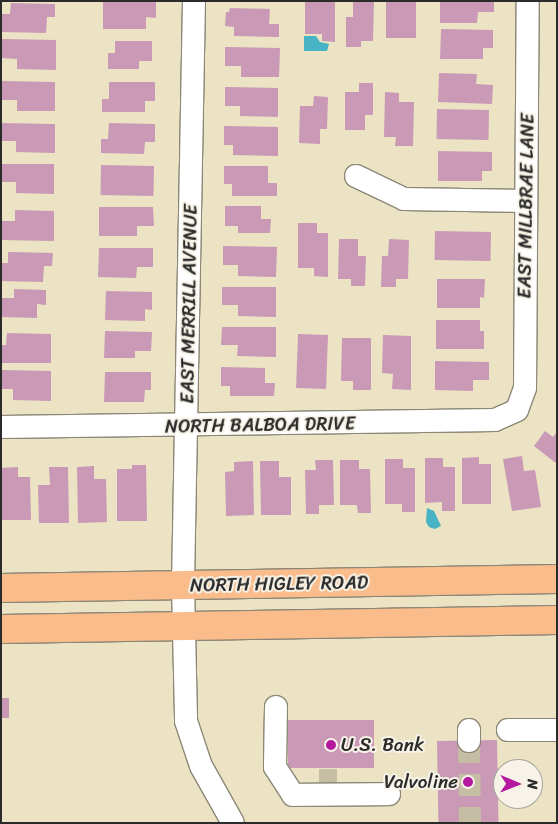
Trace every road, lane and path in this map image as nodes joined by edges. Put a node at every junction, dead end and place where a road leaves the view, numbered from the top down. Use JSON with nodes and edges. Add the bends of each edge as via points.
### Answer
{"nodes":[{"id":1,"x":194,"y":1,"type":"edge"},
{"id":2,"x":528,"y":1,"type":"edge"},
{"id":3,"x":356,"y":176,"type":"dead end"},
{"id":4,"x":526,"y":200,"type":"junction"},
{"id":5,"x":517,"y":410,"type":"joint"},
{"id":6,"x":186,"y":426,"type":"junction"},
{"id":7,"x":1,"y":427,"type":"edge"},
{"id":8,"x":557,"y":579,"type":"edge"},
{"id":9,"x":1,"y":588,"type":"edge"},
{"id":10,"x":183,"y":606,"type":"junction"},
{"id":11,"x":557,"y":620,"type":"edge"},
{"id":12,"x":1,"y":629,"type":"edge"},
{"id":13,"x":276,"y":707,"type":"dead end"},
{"id":14,"x":508,"y":730,"type":"dead end"},
{"id":15,"x":557,"y":730,"type":"edge"},
{"id":16,"x":361,"y":794,"type":"junction"},
{"id":17,"x":388,"y":794,"type":"dead end"},
{"id":18,"x":301,"y":795,"type":"junction"},
{"id":19,"x":233,"y":823,"type":"edge"}],
"edges":[{"from":1,"to":6,"type":"street","name":"EAST MERRILL AVENUE"},
{"from":2,"to":4,"type":"street","name":"EAST MILLBRAE LANE"},
{"from":3,"to":4,"type":"street","via":[[404,199]]},
{"from":4,"to":5,"type":"street","name":"EAST MILLBRAE LANE","via":[[525,388]]},
{"from":5,"to":6,"type":"street","name":"NORTH BALBOA DRIVE","via":[[495,420]]},
{"from":6,"to":7,"type":"street","name":"NORTH BALBOA DRIVE"},
{"from":6,"to":10,"type":"street","name":"EAST MERRILL AVENUE"},
{"from":8,"to":10,"type":"main road","name":"NORTH HIGLEY ROAD"},
{"from":9,"to":10,"type":"main road","name":"NORTH HIGLEY ROAD"},
{"from":10,"to":11,"type":"main road","name":"NORTH HIGLEY ROAD"},
{"from":10,"to":12,"type":"main road","name":"NORTH HIGLEY ROAD"},
{"from":10,"to":19,"type":"street","name":"EAST MERRILL AVENUE","via":[[186,721],[201,766]]},
{"from":13,"to":18,"type":"street","via":[[275,767],[293,795]]},
{"from":14,"to":15,"type":"street"},
{"from":16,"to":17,"type":"street"},
{"from":16,"to":18,"type":"street"},
{"from":16,"to":18,"type":"street","via":[[328,780]]}]}
